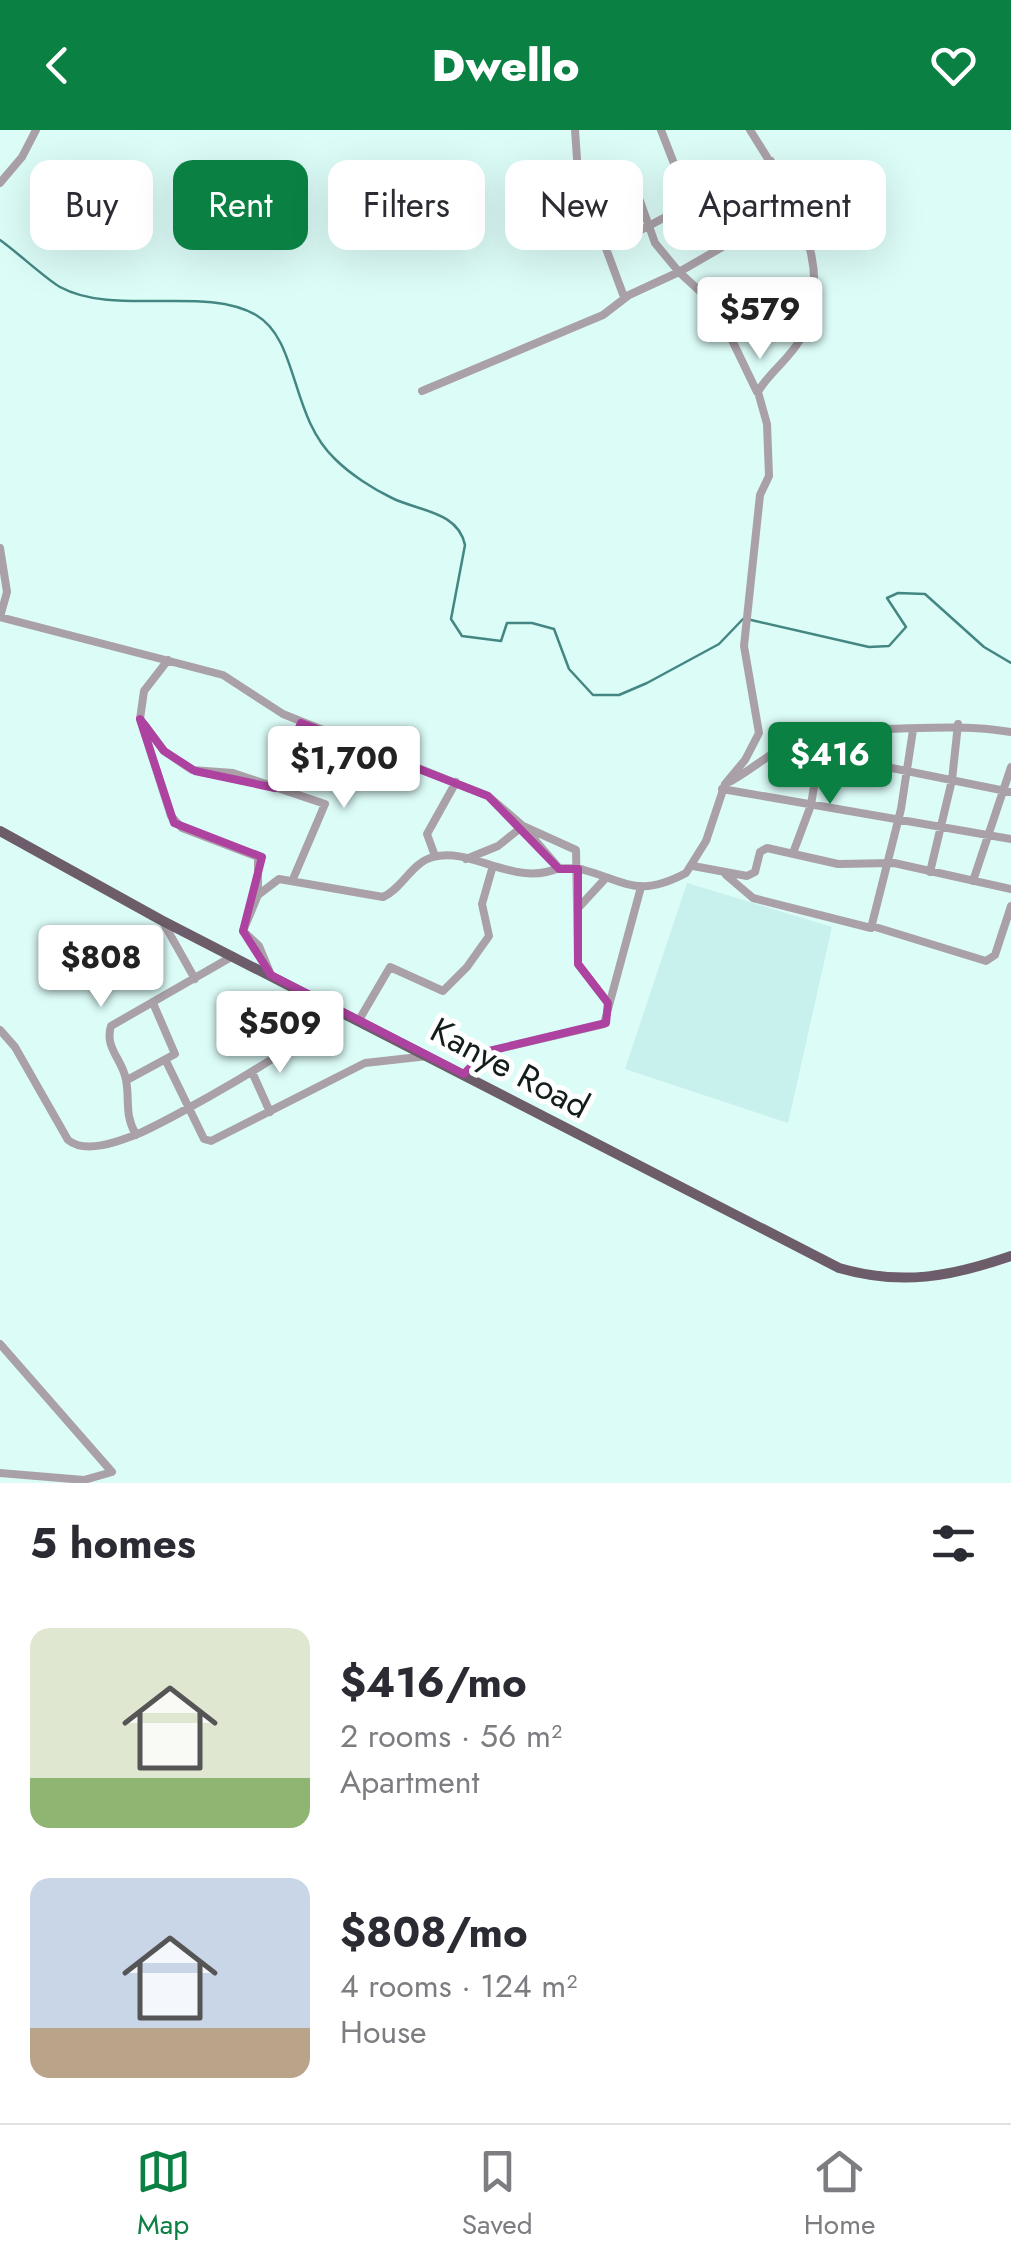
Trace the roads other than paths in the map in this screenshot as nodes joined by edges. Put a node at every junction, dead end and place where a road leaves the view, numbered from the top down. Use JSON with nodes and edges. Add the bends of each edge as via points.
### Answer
{"nodes":[{"id":1,"x":36,"y":130,"type":"edge"},
{"id":2,"x":575,"y":130,"type":"edge"},
{"id":3,"x":661,"y":130,"type":"edge"},
{"id":4,"x":750,"y":130,"type":"edge"},
{"id":5,"x":577,"y":160,"type":"edge"},
{"id":6,"x":673,"y":160,"type":"edge"},
{"id":7,"x":770,"y":160,"type":"edge"},
{"id":8,"x":0,"y":183,"type":"edge"},
{"id":9,"x":643,"y":213,"type":"edge"},
{"id":10,"x":663,"y":218,"type":"edge"},
{"id":11,"x":648,"y":226,"type":"junction"},
{"id":12,"x":643,"y":229,"type":"edge"},
{"id":13,"x":607,"y":250,"type":"edge"},
{"id":14,"x":718,"y":250,"type":"edge"},
{"id":15,"x":809,"y":250,"type":"edge"},
{"id":16,"x":680,"y":272,"type":"junction"},
{"id":17,"x":624,"y":297,"type":"junction"},
{"id":18,"x":422,"y":391,"type":"dead end"},
{"id":19,"x":758,"y":392,"type":"junction"},
{"id":20,"x":0,"y":548,"type":"edge"},
{"id":21,"x":0,"y":618,"type":"edge"},
{"id":22,"x":168,"y":660,"type":"junction"},
{"id":23,"x":140,"y":719,"type":"junction"},
{"id":24,"x":302,"y":722,"type":"junction"},
{"id":25,"x":958,"y":724,"type":"junction"},
{"id":26,"x":913,"y":730,"type":"junction"},
{"id":27,"x":1011,"y":732,"type":"edge"},
{"id":28,"x":752,"y":749,"type":"junction"},
{"id":29,"x":820,"y":750,"type":"junction"},
{"id":30,"x":858,"y":754,"type":"junction"},
{"id":31,"x":746,"y":760,"type":"junction"},
{"id":32,"x":761,"y":762,"type":"junction"},
{"id":33,"x":1011,"y":767,"type":"edge"},
{"id":34,"x":908,"y":771,"type":"junction"},
{"id":35,"x":952,"y":780,"type":"junction"},
{"id":36,"x":456,"y":782,"type":"junction"},
{"id":37,"x":724,"y":786,"type":"junction"},
{"id":38,"x":275,"y":788,"type":"junction"},
{"id":39,"x":1008,"y":792,"type":"edge"},
{"id":40,"x":811,"y":806,"type":"junction"},
{"id":41,"x":898,"y":819,"type":"junction"},
{"id":42,"x":942,"y":824,"type":"junction"},
{"id":43,"x":523,"y":826,"type":"junction"},
{"id":44,"x":0,"y":831,"type":"edge"},
{"id":45,"x":989,"y":835,"type":"junction"},
{"id":46,"x":1011,"y":839,"type":"edge"},
{"id":47,"x":793,"y":853,"type":"junction"},
{"id":48,"x":435,"y":856,"type":"junction"},
{"id":49,"x":466,"y":859,"type":"junction"},
{"id":50,"x":884,"y":862,"type":"junction"},
{"id":51,"x":693,"y":866,"type":"junction"},
{"id":52,"x":559,"y":868,"type":"junction"},
{"id":53,"x":492,"y":869,"type":"junction"},
{"id":54,"x":578,"y":869,"type":"junction"},
{"id":55,"x":930,"y":872,"type":"junction"},
{"id":56,"x":726,"y":875,"type":"junction"},
{"id":57,"x":292,"y":878,"type":"junction"},
{"id":58,"x":604,"y":880,"type":"junction"},
{"id":59,"x":973,"y":881,"type":"junction"},
{"id":60,"x":640,"y":886,"type":"junction"},
{"id":61,"x":1011,"y":889,"type":"edge"},
{"id":62,"x":258,"y":895,"type":"junction"},
{"id":63,"x":1011,"y":906,"type":"edge"},
{"id":64,"x":578,"y":909,"type":"junction"},
{"id":65,"x":162,"y":920,"type":"junction"},
{"id":66,"x":872,"y":926,"type":"junction"},
{"id":67,"x":234,"y":955,"type":"junction"},
{"id":68,"x":271,"y":975,"type":"junction"},
{"id":69,"x":195,"y":979,"type":"junction"},
{"id":70,"x":287,"y":984,"type":"junction"},
{"id":71,"x":153,"y":1003,"type":"junction"},
{"id":72,"x":608,"y":1004,"type":"junction"},
{"id":73,"x":359,"y":1020,"type":"junction"},
{"id":74,"x":0,"y":1030,"type":"edge"},
{"id":75,"x":428,"y":1056,"type":"junction"},
{"id":76,"x":166,"y":1062,"type":"junction"},
{"id":77,"x":252,"y":1072,"type":"junction"},
{"id":78,"x":464,"y":1074,"type":"junction"},
{"id":79,"x":127,"y":1080,"type":"junction"},
{"id":80,"x":187,"y":1106,"type":"junction"},
{"id":81,"x":270,"y":1112,"type":"junction"},
{"id":82,"x":136,"y":1134,"type":"junction"},
{"id":83,"x":1011,"y":1256,"type":"edge"},
{"id":84,"x":0,"y":1344,"type":"edge"},
{"id":85,"x":0,"y":1472,"type":"edge"}],
"edges":[{"from":1,"to":8,"type":"street"},
{"from":2,"to":5,"type":"street"},
{"from":3,"to":6,"type":"street"},
{"from":4,"to":7,"type":"street"},
{"from":9,"to":11,"type":"street"},
{"from":10,"to":11,"type":"street"},
{"from":11,"to":12,"type":"street"},
{"from":11,"to":16,"type":"street","via":[[660,253]]},
{"from":13,"to":17,"type":"street"},
{"from":14,"to":16,"type":"street"},
{"from":15,"to":19,"type":"street","via":[[812,312],[797,345]]},
{"from":16,"to":17,"type":"street"},
{"from":16,"to":19,"type":"street","via":[[715,305]]},
{"from":17,"to":18,"type":"street","via":[[603,314]]},
{"from":19,"to":28,"type":"street","via":[[769,476],[762,484],[746,602],[744,646],[759,726]]},
{"from":20,"to":21,"type":"street","via":[[7,592]]},
{"from":21,"to":22,"type":"street"},
{"from":22,"to":23,"type":"street","via":[[144,692]]},
{"from":22,"to":24,"type":"street","via":[[241,684],[270,708]]},
{"from":23,"to":38,"type":"street","via":[[164,751],[192,770]]},
{"from":23,"to":62,"type":"street","via":[[174,823],[258,857]]},
{"from":24,"to":36,"type":"street"},
{"from":24,"to":38,"type":"street"},
{"from":25,"to":26,"type":"street"},
{"from":25,"to":27,"type":"street"},
{"from":25,"to":35,"type":"street"},
{"from":26,"to":30,"type":"street","via":[[880,730]]},
{"from":26,"to":34,"type":"street"},
{"from":28,"to":31,"type":"street"},
{"from":28,"to":32,"type":"street"},
{"from":29,"to":30,"type":"street"},
{"from":29,"to":32,"type":"street","via":[[781,748]]},
{"from":29,"to":40,"type":"street"},
{"from":30,"to":34,"type":"street","via":[[867,763]]},
{"from":31,"to":32,"type":"street"},
{"from":31,"to":37,"type":"street"},
{"from":32,"to":37,"type":"street"},
{"from":33,"to":39,"type":"street"},
{"from":34,"to":35,"type":"street"},
{"from":34,"to":41,"type":"street"},
{"from":35,"to":39,"type":"street"},
{"from":35,"to":42,"type":"street"},
{"from":36,"to":43,"type":"street","via":[[488,796]]},
{"from":36,"to":48,"type":"street","via":[[427,834]]},
{"from":37,"to":40,"type":"street"},
{"from":37,"to":51,"type":"street"},
{"from":38,"to":57,"type":"street","via":[[325,806]]},
{"from":39,"to":45,"type":"street"},
{"from":40,"to":41,"type":"street"},
{"from":40,"to":47,"type":"street"},
{"from":41,"to":42,"type":"street"},
{"from":41,"to":50,"type":"street"},
{"from":42,"to":45,"type":"street"},
{"from":42,"to":55,"type":"street"},
{"from":43,"to":49,"type":"street"},
{"from":43,"to":52,"type":"street"},
{"from":43,"to":54,"type":"street","via":[[573,847]]},
{"from":44,"to":65,"type":"main road","name":"Kanye Road"},
{"from":45,"to":46,"type":"street"},
{"from":45,"to":59,"type":"street"},
{"from":47,"to":50,"type":"street","via":[[838,864]]},
{"from":47,"to":56,"type":"street","via":[[766,848],[754,874]]},
{"from":48,"to":49,"type":"street"},
{"from":48,"to":57,"type":"street","via":[[383,897]]},
{"from":49,"to":53,"type":"street"},
{"from":50,"to":55,"type":"street"},
{"from":50,"to":66,"type":"street"},
{"from":51,"to":56,"type":"street"},
{"from":51,"to":60,"type":"street"},
{"from":52,"to":53,"type":"street","via":[[529,874]]},
{"from":52,"to":54,"type":"street"},
{"from":53,"to":73,"type":"street","via":[[482,904],[490,932],[463,973],[442,991],[390,966]]},
{"from":54,"to":58,"type":"street"},
{"from":54,"to":64,"type":"street"},
{"from":55,"to":59,"type":"street"},
{"from":56,"to":66,"type":"street","via":[[752,898]]},
{"from":57,"to":62,"type":"street"},
{"from":58,"to":60,"type":"street"},
{"from":58,"to":64,"type":"street"},
{"from":59,"to":61,"type":"street"},
{"from":60,"to":72,"type":"street"},
{"from":62,"to":68,"type":"street","via":[[243,931],[259,946]]},
{"from":63,"to":66,"type":"street","via":[[994,957],[986,961]]},
{"from":64,"to":72,"type":"street","via":[[578,964]]},
{"from":65,"to":67,"type":"main road","name":"Kanye Road"},
{"from":65,"to":69,"type":"street"},
{"from":67,"to":68,"type":"main road","name":"Kanye Road"},
{"from":67,"to":69,"type":"street"},
{"from":68,"to":70,"type":"main road","name":"Kanye Road"},
{"from":69,"to":71,"type":"street"},
{"from":70,"to":73,"type":"main road","name":"Kanye Road"},
{"from":70,"to":77,"type":"street","via":[[324,1021]]},
{"from":71,"to":76,"type":"street","via":[[176,1050]]},
{"from":71,"to":79,"type":"street","via":[[115,1022],[109,1034]]},
{"from":72,"to":78,"type":"street","via":[[602,1025],[485,1052]]},
{"from":73,"to":75,"type":"main road","name":"Kanye Road"},
{"from":74,"to":82,"type":"street","via":[[75,1146]]},
{"from":75,"to":78,"type":"main road","name":"Kanye Road"},
{"from":75,"to":81,"type":"street","via":[[366,1063]]},
{"from":76,"to":79,"type":"street"},
{"from":76,"to":80,"type":"street"},
{"from":77,"to":80,"type":"street"},
{"from":77,"to":81,"type":"street"},
{"from":78,"to":83,"type":"main road","name":"Kanye Road","via":[[839,1268],[927,1280]]},
{"from":79,"to":82,"type":"street","via":[[126,1110]]},
{"from":80,"to":81,"type":"street","via":[[211,1141]]},
{"from":80,"to":82,"type":"street"},
{"from":84,"to":85,"type":"street","via":[[112,1472],[84,1480]]}]}
